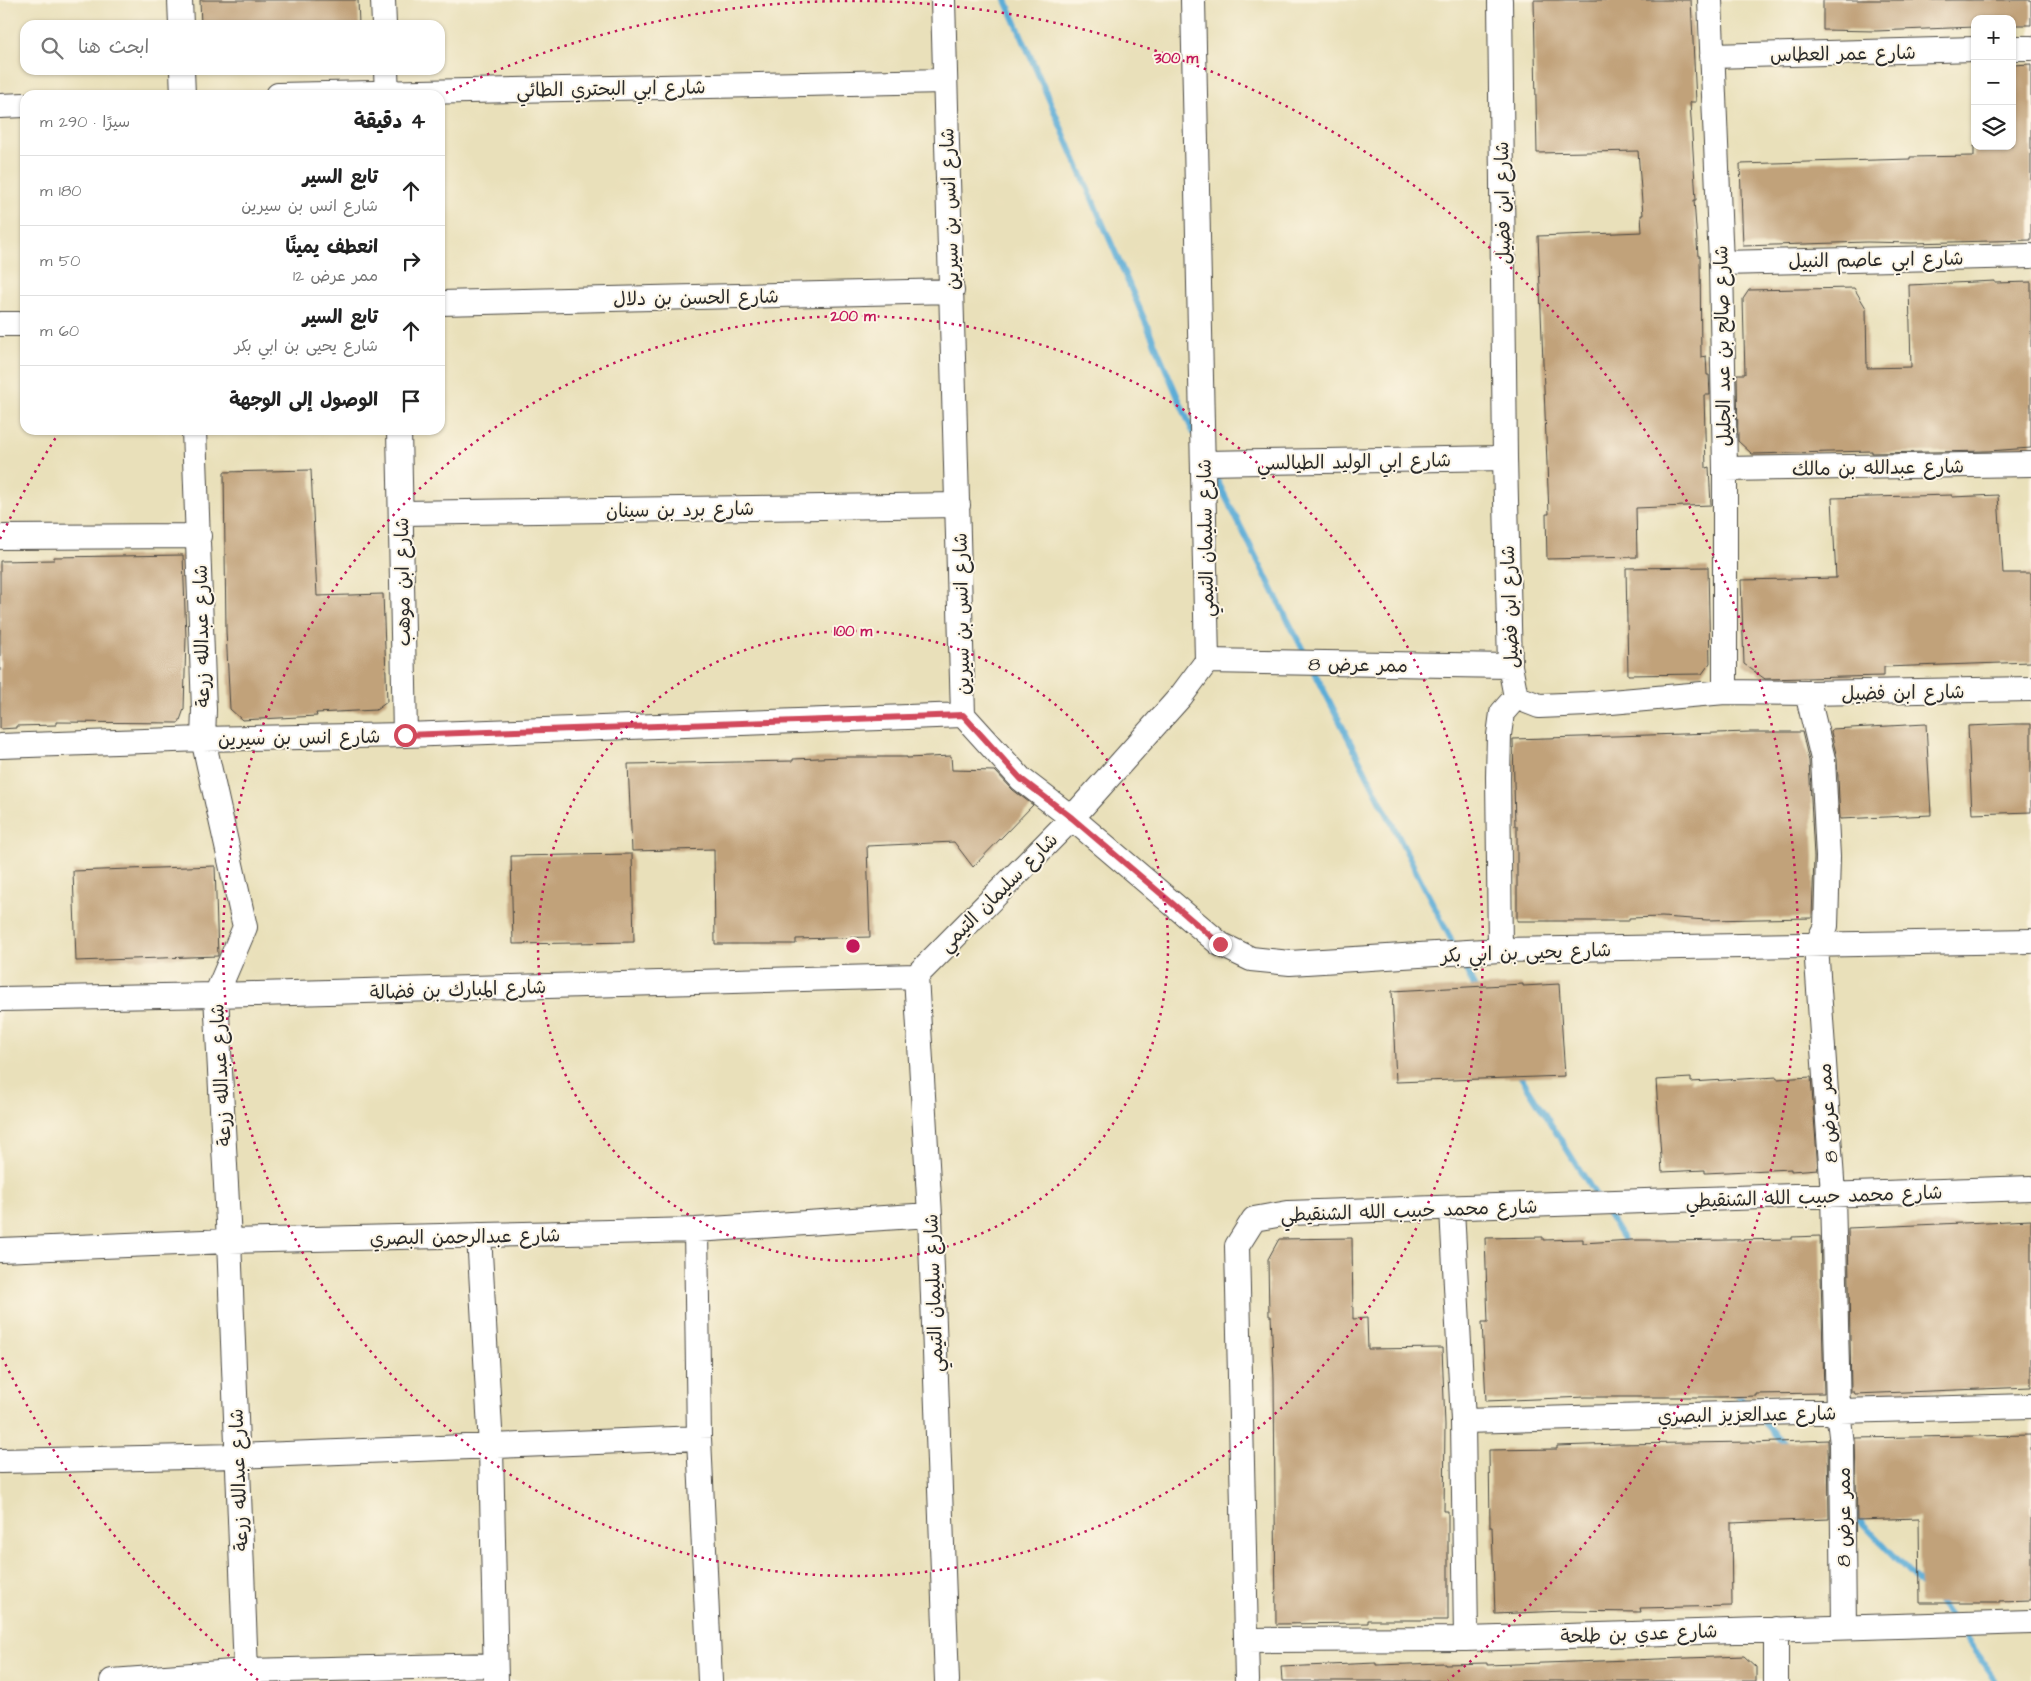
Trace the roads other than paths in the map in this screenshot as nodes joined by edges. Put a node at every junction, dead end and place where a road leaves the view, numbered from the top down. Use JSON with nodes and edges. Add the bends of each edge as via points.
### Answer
{"nodes":[{"id":1,"x":180,"y":0,"type":"edge"},
{"id":2,"x":383,"y":0,"type":"edge"},
{"id":3,"x":943,"y":0,"type":"edge"},
{"id":4,"x":1193,"y":0,"type":"edge"},
{"id":5,"x":1500,"y":0,"type":"edge"},
{"id":6,"x":1710,"y":0,"type":"edge"},
{"id":7,"x":181,"y":20,"type":"edge"},
{"id":8,"x":384,"y":20,"type":"edge"},
{"id":9,"x":2016,"y":48,"type":"edge"},
{"id":10,"x":2031,"y":48,"type":"edge"},
{"id":11,"x":1971,"y":49,"type":"edge"},
{"id":12,"x":1712,"y":56,"type":"junction"},
{"id":13,"x":182,"y":75,"type":"edge"},
{"id":14,"x":944,"y":81,"type":"junction"},
{"id":15,"x":387,"y":86,"type":"edge"},
{"id":16,"x":183,"y":90,"type":"edge"},
{"id":17,"x":339,"y":90,"type":"edge"},
{"id":18,"x":20,"y":105,"type":"edge"},
{"id":19,"x":0,"y":106,"type":"edge"},
{"id":20,"x":2031,"y":256,"type":"edge"},
{"id":21,"x":1720,"y":263,"type":"junction"},
{"id":22,"x":952,"y":292,"type":"junction"},
{"id":23,"x":445,"y":303,"type":"edge"},
{"id":24,"x":0,"y":324,"type":"edge"},
{"id":25,"x":20,"y":324,"type":"edge"},
{"id":26,"x":194,"y":435,"type":"edge"},
{"id":27,"x":399,"y":435,"type":"edge"},
{"id":28,"x":1505,"y":458,"type":"junction"},
{"id":29,"x":1204,"y":463,"type":"junction"},
{"id":30,"x":2031,"y":464,"type":"edge"},
{"id":31,"x":1725,"y":470,"type":"junction"},
{"id":32,"x":958,"y":505,"type":"junction"},
{"id":33,"x":402,"y":513,"type":"junction"},
{"id":34,"x":199,"y":536,"type":"junction"},
{"id":35,"x":0,"y":537,"type":"edge"},
{"id":36,"x":1207,"y":661,"type":"junction"},
{"id":37,"x":1510,"y":666,"type":"junction"},
{"id":38,"x":2031,"y":690,"type":"edge"},
{"id":39,"x":1725,"y":692,"type":"junction"},
{"id":40,"x":1807,"y":693,"type":"junction"},
{"id":41,"x":1516,"y":697,"type":"junction"},
{"id":42,"x":963,"y":715,"type":"junction"},
{"id":43,"x":405,"y":735,"type":"junction"},
{"id":44,"x":203,"y":739,"type":"junction"},
{"id":45,"x":0,"y":746,"type":"edge"},
{"id":46,"x":1072,"y":818,"type":"junction"},
{"id":47,"x":2031,"y":941,"type":"edge"},
{"id":48,"x":1816,"y":946,"type":"junction"},
{"id":49,"x":1500,"y":950,"type":"junction"},
{"id":50,"x":916,"y":976,"type":"junction"},
{"id":51,"x":216,"y":995,"type":"junction"},
{"id":52,"x":0,"y":999,"type":"edge"},
{"id":53,"x":2031,"y":1188,"type":"edge"},
{"id":54,"x":1833,"y":1194,"type":"junction"},
{"id":55,"x":1452,"y":1209,"type":"junction"},
{"id":56,"x":930,"y":1215,"type":"junction"},
{"id":57,"x":696,"y":1230,"type":"junction"},
{"id":58,"x":479,"y":1235,"type":"junction"},
{"id":59,"x":229,"y":1242,"type":"junction"},
{"id":60,"x":0,"y":1250,"type":"edge"},
{"id":61,"x":2031,"y":1406,"type":"edge"},
{"id":62,"x":1838,"y":1412,"type":"junction"},
{"id":63,"x":1463,"y":1421,"type":"junction"},
{"id":64,"x":699,"y":1438,"type":"junction"},
{"id":65,"x":492,"y":1446,"type":"junction"},
{"id":66,"x":237,"y":1456,"type":"junction"},
{"id":67,"x":0,"y":1461,"type":"edge"},
{"id":68,"x":2031,"y":1622,"type":"edge"},
{"id":69,"x":1844,"y":1627,"type":"junction"},
{"id":70,"x":1776,"y":1628,"type":"junction"},
{"id":71,"x":1466,"y":1639,"type":"junction"},
{"id":72,"x":1246,"y":1640,"type":"junction"},
{"id":73,"x":246,"y":1671,"type":"junction"},
{"id":74,"x":496,"y":1673,"type":"edge"},
{"id":75,"x":112,"y":1681,"type":"edge"},
{"id":76,"x":710,"y":1681,"type":"edge"},
{"id":77,"x":947,"y":1681,"type":"edge"},
{"id":78,"x":1247,"y":1681,"type":"edge"},
{"id":79,"x":1776,"y":1681,"type":"edge"}],
"edges":[{"from":1,"to":7,"type":"street"},
{"from":2,"to":8,"type":"street"},
{"from":3,"to":14,"type":"street","name":"شارع انس بن سيرين"},
{"from":4,"to":29,"type":"street","name":"شارع سليمان التيمي"},
{"from":5,"to":28,"type":"street","name":"شارع ابن فضيل"},
{"from":6,"to":12,"type":"street","name":"شارع صالح بن عبد الجليل"},
{"from":9,"to":10,"type":"street"},
{"from":11,"to":12,"type":"street","name":"شارع عمر العطاس"},
{"from":12,"to":21,"type":"street","name":"شارع صالح بن عبد الجليل"},
{"from":13,"to":16,"type":"street"},
{"from":14,"to":15,"type":"street","name":"شارع ابي البحتري الطائي"},
{"from":14,"to":22,"type":"street","name":"شارع انس بن سيرين"},
{"from":15,"to":17,"type":"street","name":"شارع ابي البحتري الطائي"},
{"from":18,"to":19,"type":"street"},
{"from":20,"to":21,"type":"street","name":"شارع ابي عاصم النبيل"},
{"from":21,"to":31,"type":"street","name":"شارع صالح بن عبد الجليل"},
{"from":22,"to":23,"type":"street","name":"شارع الحسن بن دلال"},
{"from":22,"to":32,"type":"street","name":"شارع انس بن سيرين"},
{"from":24,"to":25,"type":"street"},
{"from":26,"to":34,"type":"street","name":"شارع عبدالله زرعة"},
{"from":27,"to":33,"type":"street","name":"شارع ابن موهب"},
{"from":28,"to":29,"type":"street","name":"شارع ابي الوليد الطيالسي"},
{"from":28,"to":37,"type":"street","name":"شارع ابن فضيل"},
{"from":29,"to":36,"type":"street","name":"شارع سليمان التيمي"},
{"from":30,"to":31,"type":"street","name":"شارع عبدالله بن مالك"},
{"from":31,"to":39,"type":"street","name":"شارع صالح بن عبد الجليل"},
{"from":32,"to":33,"type":"street","name":"شارع برد بن سينان"},
{"from":32,"to":42,"type":"street","name":"شارع انس بن سيرين"},
{"from":33,"to":43,"type":"street","name":"شارع ابن موهب"},
{"from":34,"to":35,"type":"street"},
{"from":34,"to":44,"type":"street","name":"شارع عبدالله زرعة"},
{"from":36,"to":37,"type":"street","name":"ممر عرض 8"},
{"from":36,"to":46,"type":"street","name":"شارع سليمان التيمي","via":[[1181,696]]},
{"from":37,"to":41,"type":"street","name":"شارع ابن فضيل"},
{"from":38,"to":40,"type":"street","name":"شارع ابن فضيل"},
{"from":39,"to":40,"type":"street","name":"شارع ابن فضيل"},
{"from":39,"to":41,"type":"street","name":"شارع ابن فضيل","via":[[1539,706]]},
{"from":40,"to":48,"type":"street","name":"ممر عرض 8","via":[[1824,759],[1828,857],[1826,926]]},
{"from":41,"to":49,"type":"street","via":[[1502,713],[1499,736]]},
{"from":42,"to":43,"type":"street","name":"شارع انس بن سيرين"},
{"from":42,"to":46,"type":"street","name":"شارع يحيى بن ابي بكر","via":[[1021,779]]},
{"from":43,"to":44,"type":"street","name":"شارع انس بن سيرين"},
{"from":44,"to":45,"type":"street","name":"شارع انس بن سيرين"},
{"from":44,"to":51,"type":"street","name":"شارع عبدالله زرعة","via":[[245,927]]},
{"from":46,"to":49,"type":"street","name":"شارع يحيى بن ابي بكر","via":[[1220,944],[1252,959],[1290,963]]},
{"from":46,"to":50,"type":"street","name":"شارع سليمان التيمي"},
{"from":47,"to":48,"type":"street","name":"شارع يحيى بن ابي بكر"},
{"from":48,"to":49,"type":"street","name":"شارع يحيى بن ابي بكر"},
{"from":48,"to":54,"type":"street","name":"ممر عرض 8"},
{"from":50,"to":51,"type":"street","name":"شارع المبارك بن فضالة"},
{"from":50,"to":56,"type":"street","name":"شارع سليمان التيمي"},
{"from":51,"to":52,"type":"street","name":"شارع المبارك بن فضالة"},
{"from":51,"to":59,"type":"street","name":"شارع عبدالله زرعة"},
{"from":53,"to":54,"type":"street","name":"شارع محمد حبيب الله الشنقيطي"},
{"from":54,"to":55,"type":"street","name":"شارع محمد حبيب الله الشنقيطي"},
{"from":54,"to":62,"type":"street","name":"ممر عرض 8"},
{"from":55,"to":63,"type":"street"},
{"from":55,"to":72,"type":"street","name":"شارع محمد حبيب الله الشنقيطي","via":[[1288,1213],[1254,1218],[1238,1246]]},
{"from":56,"to":57,"type":"street","name":"شارع عبدالرحمن البصري"},
{"from":56,"to":77,"type":"street","name":"شارع سليمان التيمي"},
{"from":57,"to":58,"type":"street","name":"شارع عبدالرحمن البصري"},
{"from":57,"to":64,"type":"street"},
{"from":58,"to":59,"type":"street","name":"شارع عبدالرحمن البصري"},
{"from":58,"to":65,"type":"street"},
{"from":59,"to":60,"type":"street","name":"شارع عبدالرحمن البصري"},
{"from":59,"to":66,"type":"street","name":"شارع عبدالله زرعة"},
{"from":61,"to":62,"type":"street","name":"شارع عبدالعزيز البصري"},
{"from":62,"to":63,"type":"street","name":"شارع عبدالعزيز البصري"},
{"from":62,"to":69,"type":"street","name":"ممر عرض 8","via":[[1842,1444]]},
{"from":63,"to":71,"type":"street"},
{"from":64,"to":65,"type":"street"},
{"from":64,"to":76,"type":"street"},
{"from":65,"to":66,"type":"street"},
{"from":65,"to":74,"type":"street"},
{"from":66,"to":67,"type":"street"},
{"from":66,"to":73,"type":"street","name":"شارع عبدالله زرعة"},
{"from":68,"to":69,"type":"street","name":"شارع عدي بن طلحة"},
{"from":69,"to":70,"type":"street","name":"شارع عدي بن طلحة"},
{"from":70,"to":71,"type":"street","name":"شارع عدي بن طلحة"},
{"from":70,"to":79,"type":"street"},
{"from":71,"to":72,"type":"street","name":"شارع عدي بن طلحة"},
{"from":72,"to":78,"type":"street","name":"شارع محمد حبيب الله الشنقيطي"},
{"from":73,"to":74,"type":"street"},
{"from":73,"to":75,"type":"street"}]}
